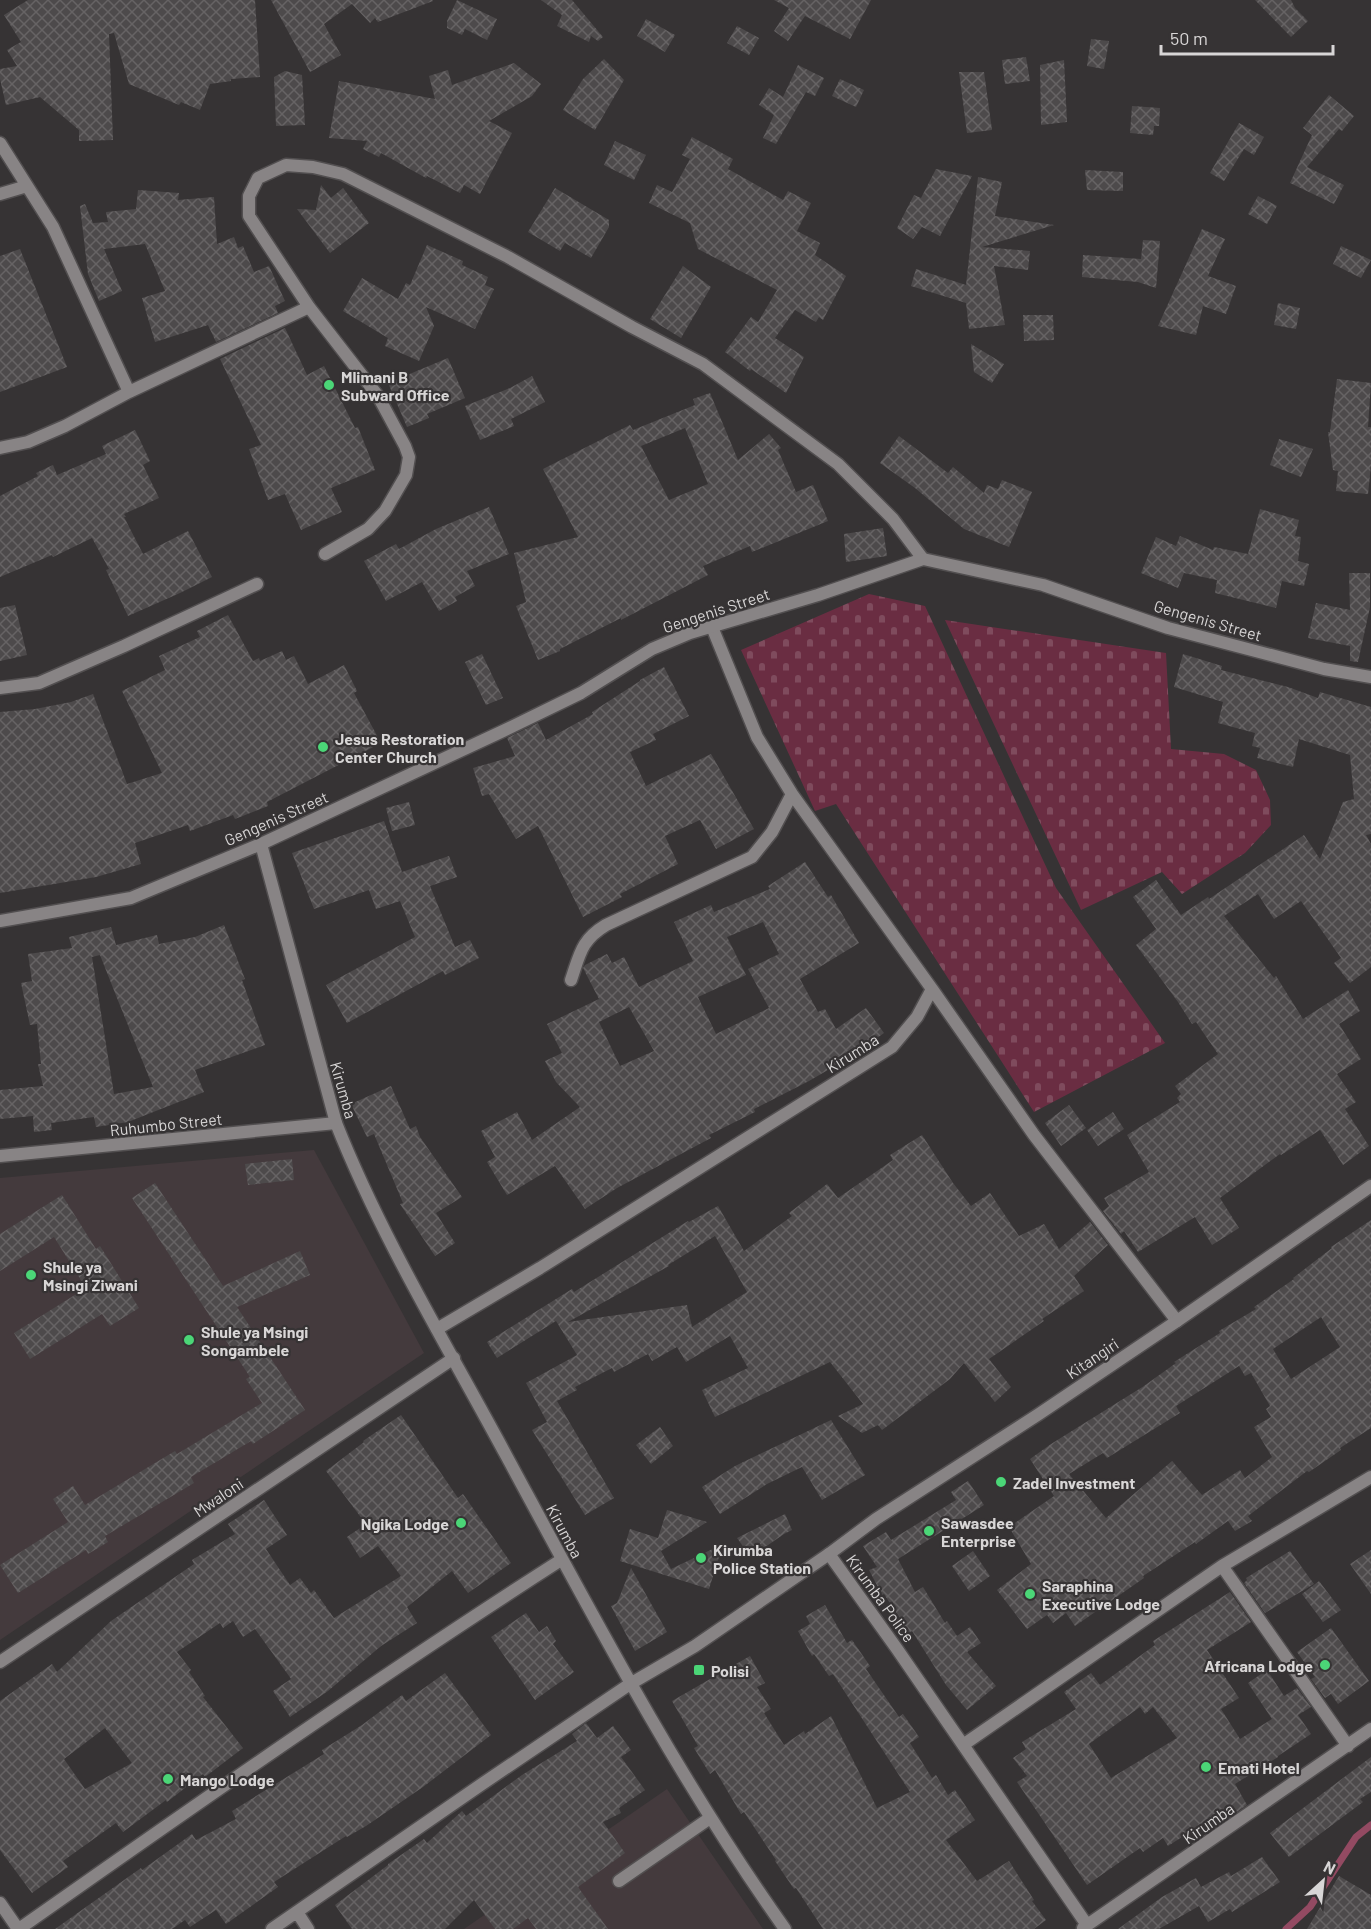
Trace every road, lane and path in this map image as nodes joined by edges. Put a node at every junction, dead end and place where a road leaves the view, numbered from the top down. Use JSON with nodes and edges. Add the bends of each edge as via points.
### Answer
{"nodes":[{"id":1,"x":0,"y":143,"type":"edge"},
{"id":2,"x":27,"y":186,"type":"junction"},
{"id":3,"x":0,"y":194,"type":"edge"},
{"id":4,"x":309,"y":307,"type":"junction"},
{"id":5,"x":129,"y":392,"type":"junction"},
{"id":6,"x":0,"y":448,"type":"edge"},
{"id":7,"x":325,"y":554,"type":"dead end"},
{"id":8,"x":924,"y":559,"type":"junction"},
{"id":9,"x":257,"y":584,"type":"dead end"},
{"id":10,"x":712,"y":627,"type":"junction"},
{"id":11,"x":1371,"y":678,"type":"edge"},
{"id":12,"x":0,"y":688,"type":"edge"},
{"id":13,"x":792,"y":794,"type":"junction"},
{"id":14,"x":261,"y":844,"type":"junction"},
{"id":15,"x":0,"y":921,"type":"edge"},
{"id":16,"x":571,"y":980,"type":"dead end"},
{"id":17,"x":932,"y":989,"type":"junction"},
{"id":18,"x":336,"y":1123,"type":"junction"},
{"id":19,"x":0,"y":1156,"type":"edge"},
{"id":20,"x":1371,"y":1186,"type":"edge"},
{"id":21,"x":1177,"y":1321,"type":"junction"},
{"id":22,"x":437,"y":1329,"type":"junction"},
{"id":23,"x":453,"y":1358,"type":"junction"},
{"id":24,"x":1371,"y":1477,"type":"edge"},
{"id":25,"x":829,"y":1554,"type":"junction"},
{"id":26,"x":561,"y":1560,"type":"junction"},
{"id":27,"x":1222,"y":1566,"type":"junction"},
{"id":28,"x":0,"y":1662,"type":"edge"},
{"id":29,"x":630,"y":1684,"type":"junction"},
{"id":30,"x":1371,"y":1729,"type":"edge"},
{"id":31,"x":963,"y":1745,"type":"junction"},
{"id":32,"x":1348,"y":1746,"type":"junction"},
{"id":33,"x":710,"y":1818,"type":"junction"},
{"id":34,"x":619,"y":1881,"type":"dead end"},
{"id":35,"x":0,"y":1903,"type":"edge"},
{"id":36,"x":297,"y":1912,"type":"junction"},
{"id":37,"x":1085,"y":1927,"type":"edge"},
{"id":38,"x":18,"y":1929,"type":"edge"},
{"id":39,"x":272,"y":1929,"type":"edge"},
{"id":40,"x":308,"y":1929,"type":"edge"},
{"id":41,"x":785,"y":1929,"type":"edge"}],
"edges":[{"from":1,"to":2,"type":"street"},
{"from":2,"to":3,"type":"street"},
{"from":2,"to":5,"type":"street","via":[[53,227]]},
{"from":4,"to":5,"type":"street"},
{"from":4,"to":7,"type":"street","via":[[378,396],[409,457],[406,475],[385,511],[368,529]]},
{"from":4,"to":8,"type":"street","via":[[249,216],[249,196],[258,178],[286,165],[313,167],[354,179],[508,256],[703,364],[838,464],[893,519]]},
{"from":5,"to":6,"type":"street","via":[[65,426],[28,442]]},
{"from":8,"to":10,"type":"street","name":"Gengenis Street"},
{"from":8,"to":11,"type":"street","name":"Gengenis Street","via":[[1043,585],[1168,628]]},
{"from":9,"to":12,"type":"street","via":[[39,683]]},
{"from":10,"to":13,"type":"street","via":[[757,737]]},
{"from":10,"to":14,"type":"street","name":"Gengenis Street","via":[[652,649],[581,693]]},
{"from":13,"to":16,"type":"street","via":[[772,832],[752,857],[592,934],[583,946]]},
{"from":13,"to":17,"type":"street"},
{"from":14,"to":15,"type":"street","name":"Gengenis Street","via":[[131,898]]},
{"from":14,"to":18,"type":"street","name":"Kirumba"},
{"from":17,"to":21,"type":"street","via":[[1034,1135]]},
{"from":17,"to":22,"type":"street","name":"Kirumba","via":[[917,1017],[892,1047]]},
{"from":18,"to":19,"type":"street","name":"Ruhumbo Street"},
{"from":18,"to":22,"type":"street","name":"Kirumba","via":[[376,1215]]},
{"from":20,"to":21,"type":"street","name":"Kitangiri"},
{"from":21,"to":25,"type":"street","name":"Kitangiri"},
{"from":22,"to":23,"type":"street","name":"Kirumba"},
{"from":23,"to":26,"type":"street","name":"Kirumba"},
{"from":23,"to":28,"type":"street","name":"Mwaloni"},
{"from":24,"to":27,"type":"street"},
{"from":25,"to":29,"type":"street","name":"Kirumba Police","via":[[694,1646]]},
{"from":25,"to":31,"type":"street","name":"Kirumba Police"},
{"from":26,"to":29,"type":"street","name":"Kirumba"},
{"from":26,"to":38,"type":"street","via":[[354,1696]]},
{"from":27,"to":31,"type":"street"},
{"from":27,"to":32,"type":"street"},
{"from":29,"to":33,"type":"street"},
{"from":29,"to":36,"type":"street"},
{"from":30,"to":32,"type":"street","name":"Kirumba"},
{"from":31,"to":37,"type":"street","name":"Kirumba Police"},
{"from":32,"to":37,"type":"street","name":"Kirumba"},
{"from":33,"to":34,"type":"street"},
{"from":33,"to":41,"type":"street"},
{"from":35,"to":38,"type":"street"},
{"from":36,"to":39,"type":"street"},
{"from":36,"to":40,"type":"street"}]}
